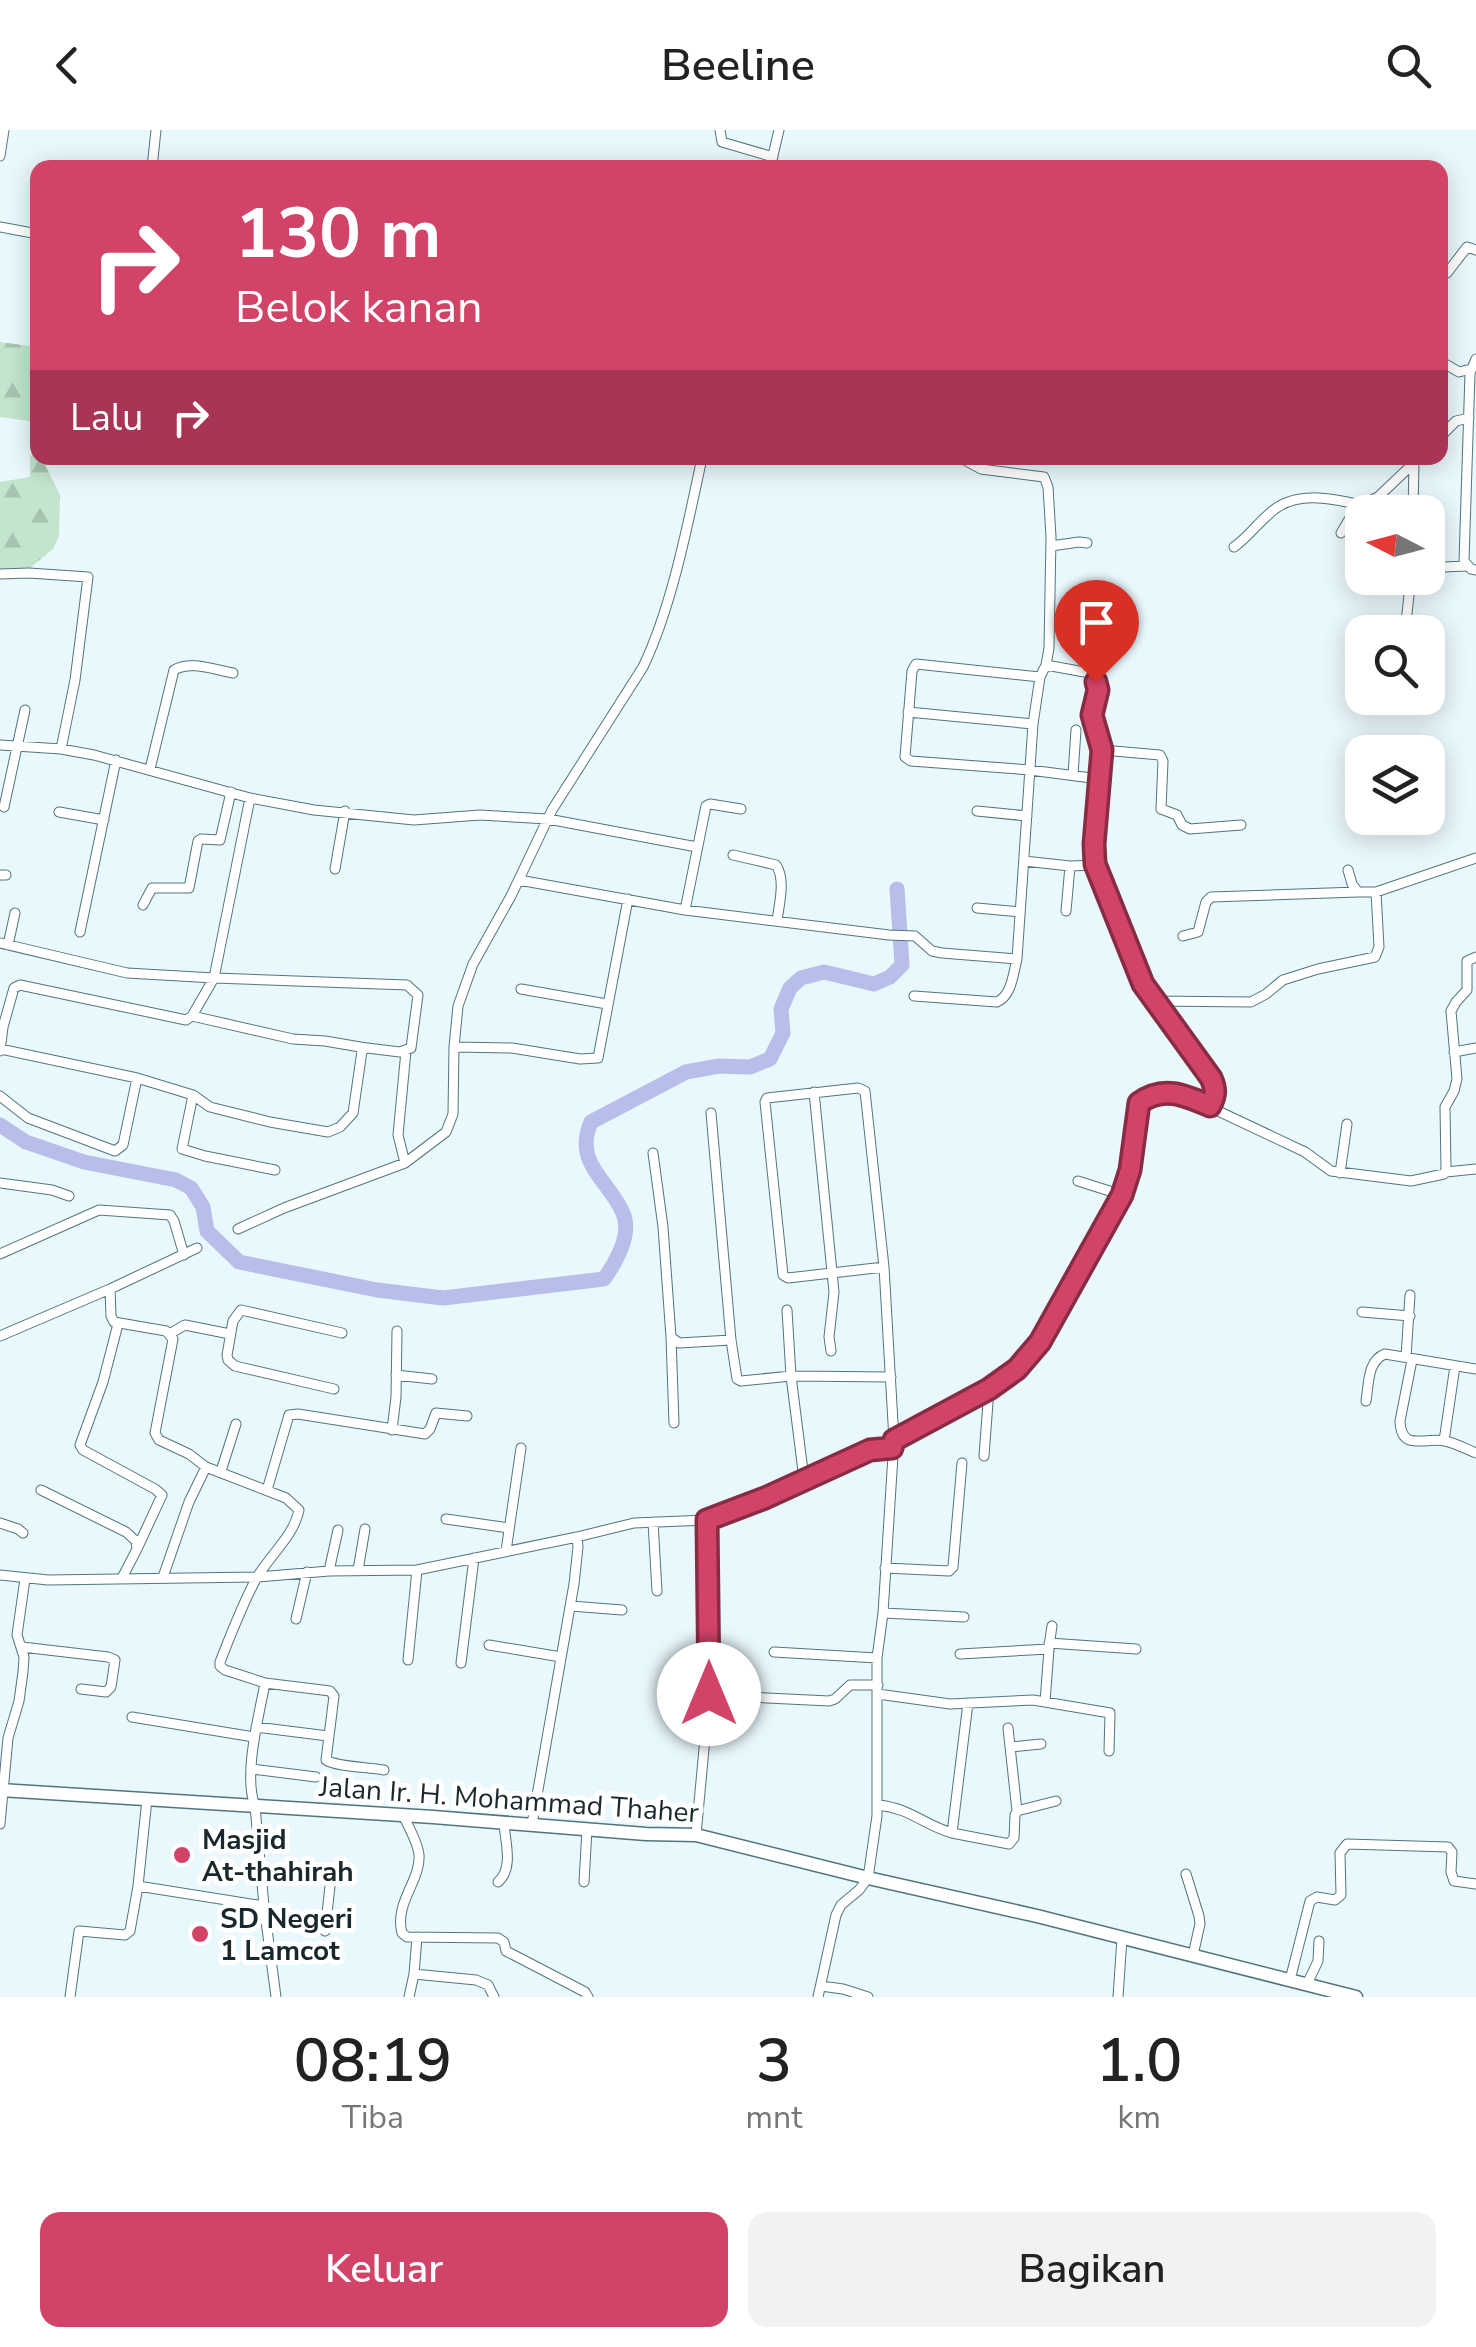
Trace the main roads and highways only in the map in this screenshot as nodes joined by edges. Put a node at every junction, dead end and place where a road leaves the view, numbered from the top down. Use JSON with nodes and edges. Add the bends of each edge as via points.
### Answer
{"nodes":[{"id":1,"x":2,"y":1790,"type":"edge"},
{"id":2,"x":1356,"y":1997,"type":"edge"}],
"edges":[{"from":1,"to":2,"type":"main road","name":"Jalan Ir. H. Mohammad Thaher","via":[[696,1834]]}]}
